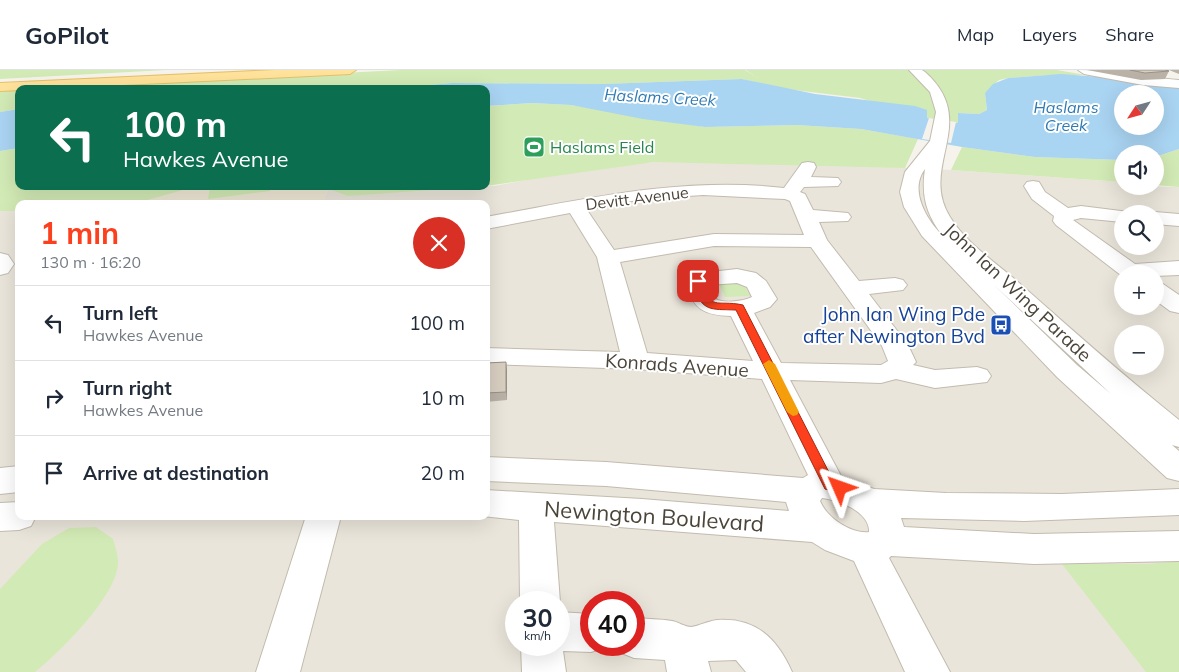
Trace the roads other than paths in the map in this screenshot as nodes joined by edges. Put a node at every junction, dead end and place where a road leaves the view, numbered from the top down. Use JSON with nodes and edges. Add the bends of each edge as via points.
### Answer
{"nodes":[{"id":1,"x":284,"y":70,"type":"edge"},
{"id":2,"x":350,"y":70,"type":"edge"},
{"id":3,"x":915,"y":70,"type":"edge"},
{"id":4,"x":1084,"y":70,"type":"edge"},
{"id":5,"x":1153,"y":70,"type":"edge"},
{"id":6,"x":238,"y":73,"type":"edge"},
{"id":7,"x":1179,"y":80,"type":"edge"},
{"id":8,"x":1179,"y":84,"type":"edge"},
{"id":9,"x":15,"y":85,"type":"edge"},
{"id":10,"x":18,"y":85,"type":"edge"},
{"id":11,"x":0,"y":86,"type":"edge"},
{"id":12,"x":941,"y":131,"type":"junction"},
{"id":13,"x":799,"y":181,"type":"junction"},
{"id":14,"x":832,"y":182,"type":"dead end"},
{"id":15,"x":1032,"y":186,"type":"dead end"},
{"id":16,"x":574,"y":205,"type":"junction"},
{"id":17,"x":1064,"y":214,"type":"junction"},
{"id":18,"x":1114,"y":215,"type":"edge"},
{"id":19,"x":806,"y":216,"type":"junction"},
{"id":20,"x":841,"y":217,"type":"dead end"},
{"id":21,"x":1164,"y":219,"type":"edge"},
{"id":22,"x":1179,"y":220,"type":"edge"},
{"id":23,"x":490,"y":222,"type":"edge"},
{"id":24,"x":817,"y":241,"type":"junction"},
{"id":25,"x":608,"y":257,"type":"junction"},
{"id":26,"x":0,"y":260,"type":"edge"},
{"id":27,"x":1121,"y":265,"type":"edge"},
{"id":28,"x":0,"y":268,"type":"edge"},
{"id":29,"x":1179,"y":268,"type":"edge"},
{"id":30,"x":1164,"y":270,"type":"edge"},
{"id":31,"x":895,"y":285,"type":"dead end"},
{"id":32,"x":852,"y":289,"type":"junction"},
{"id":33,"x":1164,"y":295,"type":"edge"},
{"id":34,"x":1179,"y":306,"type":"edge"},
{"id":35,"x":740,"y":308,"type":"dead end"},
{"id":36,"x":490,"y":356,"type":"edge"},
{"id":37,"x":636,"y":361,"type":"junction"},
{"id":38,"x":896,"y":370,"type":"junction"},
{"id":39,"x":773,"y":371,"type":"junction"},
{"id":40,"x":977,"y":376,"type":"dead end"},
{"id":41,"x":1179,"y":436,"type":"edge"},
{"id":42,"x":490,"y":468,"type":"edge"},
{"id":43,"x":1179,"y":469,"type":"edge"},
{"id":44,"x":15,"y":479,"type":"edge"},
{"id":45,"x":0,"y":481,"type":"edge"},
{"id":46,"x":818,"y":488,"type":"junction"},
{"id":47,"x":868,"y":502,"type":"junction"},
{"id":48,"x":1179,"y":502,"type":"edge"},
{"id":49,"x":490,"y":504,"type":"edge"},
{"id":50,"x":536,"y":507,"type":"junction"},
{"id":51,"x":15,"y":516,"type":"edge"},
{"id":52,"x":0,"y":517,"type":"edge"},
{"id":53,"x":323,"y":520,"type":"edge"},
{"id":54,"x":821,"y":528,"type":"junction"},
{"id":55,"x":877,"y":545,"type":"junction"},
{"id":56,"x":1179,"y":546,"type":"edge"},
{"id":57,"x":540,"y":591,"type":"edge"},
{"id":58,"x":645,"y":639,"type":"edge"},
{"id":59,"x":543,"y":656,"type":"edge"},
{"id":60,"x":689,"y":659,"type":"edge"},
{"id":61,"x":278,"y":672,"type":"edge"},
{"id":62,"x":544,"y":672,"type":"edge"},
{"id":63,"x":770,"y":672,"type":"edge"},
{"id":64,"x":928,"y":672,"type":"edge"}],
"edges":[{"from":1,"to":6,"type":"main road"},
{"from":2,"to":6,"type":"main road"},
{"from":3,"to":12,"type":"street","name":"John Ian Wing Parade","via":[[939,96]]},
{"from":4,"to":8,"type":"street"},
{"from":5,"to":7,"type":"street"},
{"from":6,"to":10,"type":"main road"},
{"from":9,"to":11,"type":"main road"},
{"from":12,"to":41,"type":"street","name":"John Ian Wing Parade","via":[[931,193],[941,219],[1125,392]]},
{"from":12,"to":43,"type":"street","name":"John Ian Wing Parade","via":[[914,172],[909,192],[913,207],[932,236],[1067,371]]},
{"from":13,"to":14,"type":"street","name":"Devitt Avenue"},
{"from":13,"to":16,"type":"street","name":"Devitt Avenue","via":[[764,190],[632,195]]},
{"from":13,"to":19,"type":"street","via":[[798,198]]},
{"from":15,"to":17,"type":"street","via":[[1038,195]]},
{"from":16,"to":23,"type":"street","name":"Devitt Avenue"},
{"from":16,"to":25,"type":"street"},
{"from":17,"to":18,"type":"street"},
{"from":17,"to":27,"type":"street","via":[[1063,221],[1070,228]]},
{"from":19,"to":20,"type":"street"},
{"from":19,"to":24,"type":"street"},
{"from":21,"to":22,"type":"street"},
{"from":24,"to":25,"type":"street","via":[[714,240]]},
{"from":24,"to":32,"type":"street"},
{"from":25,"to":37,"type":"street"},
{"from":26,"to":28,"type":"street"},
{"from":29,"to":30,"type":"street"},
{"from":31,"to":32,"type":"street"},
{"from":32,"to":38,"type":"street","via":[[895,345],[902,362]]},
{"from":33,"to":34,"type":"street"},
{"from":35,"to":39,"type":"street"},
{"from":36,"to":37,"type":"street","name":"Konrads Avenue"},
{"from":37,"to":39,"type":"street","name":"Konrads Avenue"},
{"from":38,"to":39,"type":"street","name":"Konrads Avenue","via":[[882,374]]},
{"from":38,"to":40,"type":"street","via":[[935,379]]},
{"from":39,"to":46,"type":"street"},
{"from":42,"to":46,"type":"street","name":"Newington Boulevard"},
{"from":44,"to":45,"type":"street"},
{"from":46,"to":47,"type":"street","name":"Newington Boulevard","via":[[852,493]]},
{"from":46,"to":54,"type":"street","via":[[803,501],[813,522]]},
{"from":47,"to":48,"type":"street","via":[[1008,509]]},
{"from":47,"to":55,"type":"street","via":[[884,519],[888,531]]},
{"from":49,"to":50,"type":"street","name":"Newington Boulevard"},
{"from":50,"to":54,"type":"street","name":"Newington Boulevard"},
{"from":50,"to":57,"type":"street"},
{"from":51,"to":52,"type":"street"},
{"from":53,"to":61,"type":"street"},
{"from":54,"to":55,"type":"street","via":[[848,544]]},
{"from":55,"to":56,"type":"street","via":[[1025,549]]},
{"from":55,"to":64,"type":"street","via":[[887,594]]},
{"from":58,"to":60,"type":"street","via":[[673,641]]},
{"from":59,"to":62,"type":"street"},
{"from":60,"to":63,"type":"street","via":[[697,643],[745,642],[761,657]]}]}
